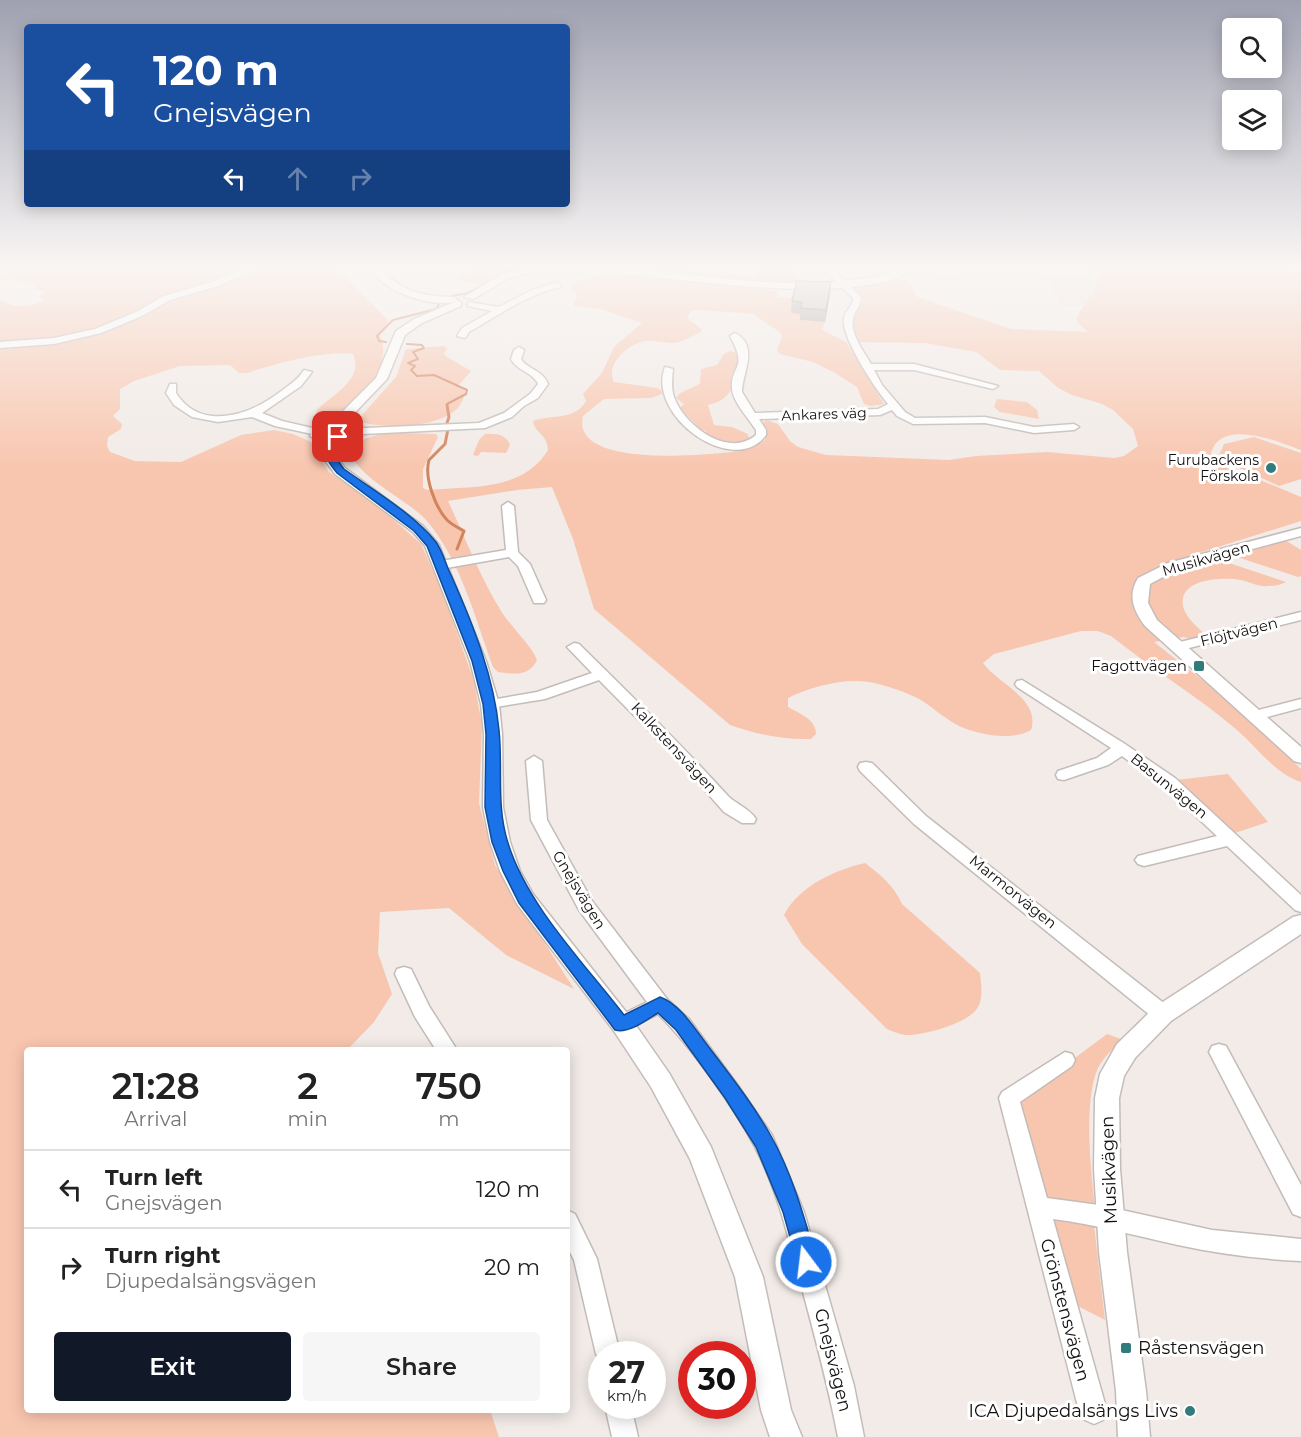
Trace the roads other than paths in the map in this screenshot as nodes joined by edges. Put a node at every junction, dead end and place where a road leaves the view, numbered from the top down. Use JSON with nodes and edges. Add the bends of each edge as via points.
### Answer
{"nodes":[{"id":1,"x":85,"y":334,"type":"edge"},
{"id":2,"x":399,"y":334,"type":"edge"},
{"id":3,"x":851,"y":334,"type":"edge"},
{"id":4,"x":735,"y":336,"type":"dead end"},
{"id":5,"x":0,"y":345,"type":"edge"},
{"id":6,"x":519,"y":350,"type":"dead end"},
{"id":7,"x":867,"y":367,"type":"junction"},
{"id":8,"x":668,"y":369,"type":"dead end"},
{"id":9,"x":308,"y":372,"type":"dead end"},
{"id":10,"x":173,"y":386,"type":"dead end"},
{"id":11,"x":993,"y":386,"type":"dead end"},
{"id":12,"x":892,"y":406,"type":"junction"},
{"id":13,"x":253,"y":413,"type":"junction"},
{"id":14,"x":753,"y":416,"type":"junction"},
{"id":15,"x":1074,"y":427,"type":"dead end"},
{"id":16,"x":330,"y":433,"type":"junction"},
{"id":17,"x":508,"y":506,"type":"dead end"},
{"id":18,"x":1301,"y":532,"type":"edge"},
{"id":19,"x":512,"y":553,"type":"junction"},
{"id":20,"x":441,"y":565,"type":"junction"},
{"id":21,"x":539,"y":600,"type":"dead end"},
{"id":22,"x":1301,"y":616,"type":"edge"},
{"id":23,"x":574,"y":647,"type":"dead end"},
{"id":24,"x":1177,"y":647,"type":"junction"},
{"id":25,"x":603,"y":674,"type":"junction"},
{"id":26,"x":1022,"y":684,"type":"dead end"},
{"id":27,"x":1301,"y":703,"type":"edge"},
{"id":28,"x":490,"y":704,"type":"junction"},
{"id":29,"x":1256,"y":715,"type":"junction"},
{"id":30,"x":1120,"y":747,"type":"junction"},
{"id":31,"x":1301,"y":757,"type":"edge"},
{"id":32,"x":534,"y":761,"type":"dead end"},
{"id":33,"x":866,"y":767,"type":"dead end"},
{"id":34,"x":1064,"y":775,"type":"dead end"},
{"id":35,"x":748,"y":819,"type":"dead end"},
{"id":36,"x":1231,"y":839,"type":"junction"},
{"id":37,"x":1144,"y":860,"type":"dead end"},
{"id":38,"x":1301,"y":905,"type":"edge"},
{"id":39,"x":1301,"y":923,"type":"edge"},
{"id":40,"x":404,"y":974,"type":"dead end"},
{"id":41,"x":660,"y":1004,"type":"junction"},
{"id":42,"x":1163,"y":1014,"type":"junction"},
{"id":43,"x":622,"y":1024,"type":"junction"},
{"id":44,"x":445,"y":1047,"type":"edge"},
{"id":45,"x":1219,"y":1052,"type":"dead end"},
{"id":46,"x":1065,"y":1060,"type":"dead end"},
{"id":47,"x":1300,"y":1200,"type":"edge"},
{"id":48,"x":1038,"y":1208,"type":"junction"},
{"id":49,"x":1111,"y":1219,"type":"junction"},
{"id":50,"x":570,"y":1227,"type":"edge"},
{"id":51,"x":1301,"y":1250,"type":"edge"},
{"id":52,"x":605,"y":1341,"type":"edge"},
{"id":53,"x":1094,"y":1411,"type":"dead end"},
{"id":54,"x":621,"y":1419,"type":"edge"},
{"id":55,"x":625,"y":1437,"type":"edge"},
{"id":56,"x":786,"y":1437,"type":"edge"},
{"id":57,"x":851,"y":1437,"type":"edge"},
{"id":58,"x":1134,"y":1437,"type":"edge"}],
"edges":[{"from":1,"to":5,"type":"street"},
{"from":2,"to":16,"type":"street","via":[[381,380]]},
{"from":3,"to":7,"type":"street"},
{"from":4,"to":14,"type":"street","name":"Ankares väg","via":[[746,360],[737,392]]},
{"from":6,"to":16,"type":"street","via":[[519,365],[542,378],[543,384],[534,396],[501,419],[469,427]]},
{"from":7,"to":11,"type":"street","via":[[914,367]]},
{"from":7,"to":12,"type":"street"},
{"from":8,"to":14,"type":"street","name":"Ankares väg","via":[[670,400],[708,442],[737,446],[757,440],[761,429]]},
{"from":9,"to":13,"type":"street","via":[[301,381]]},
{"from":10,"to":13,"type":"street","via":[[171,393],[177,404],[195,415],[226,419]]},
{"from":12,"to":14,"type":"street","name":"Ankares väg","via":[[880,412]]},
{"from":12,"to":15,"type":"street","via":[[914,421],[985,420],[1034,430]]},
{"from":13,"to":16,"type":"street","via":[[279,424]]},
{"from":16,"to":20,"type":"street","via":[[330,458],[336,466],[418,529],[432,545]]},
{"from":17,"to":19,"type":"street"},
{"from":18,"to":24,"type":"street","name":"Musikvägen","via":[[1173,566],[1143,581],[1138,600],[1142,611]]},
{"from":19,"to":20,"type":"street"},
{"from":19,"to":21,"type":"street","via":[[524,564]]},
{"from":20,"to":28,"type":"street"},
{"from":22,"to":24,"type":"street","name":"Flöjtvägen"},
{"from":23,"to":25,"type":"street","name":"Kalkstensvägen"},
{"from":24,"to":29,"type":"street","name":"Musikvägen"},
{"from":25,"to":28,"type":"street","via":[[540,696]]},
{"from":25,"to":35,"type":"street","name":"Kalkstensvägen","via":[[730,808]]},
{"from":26,"to":30,"type":"street","name":"Basunvägen"},
{"from":27,"to":29,"type":"street"},
{"from":28,"to":43,"type":"street","via":[[493,807],[510,871],[525,899]]},
{"from":29,"to":31,"type":"street","name":"Musikvägen"},
{"from":30,"to":34,"type":"street","via":[[1108,758]]},
{"from":30,"to":36,"type":"street","name":"Basunvägen","via":[[1169,782]]},
{"from":32,"to":41,"type":"street","name":"Gnejsvägen","via":[[539,820],[585,905]]},
{"from":33,"to":42,"type":"street","name":"Marmorvägen","via":[[920,820]]},
{"from":36,"to":37,"type":"street"},
{"from":36,"to":38,"type":"street","name":"Basunvägen"},
{"from":39,"to":42,"type":"street","name":"Musikvägen"},
{"from":40,"to":44,"type":"street"},
{"from":41,"to":43,"type":"street"},
{"from":41,"to":57,"type":"street","name":"Gnejsvägen","via":[[682,1025],[764,1142],[793,1212],[841,1386]]},
{"from":42,"to":49,"type":"street","name":"Musikvägen","via":[[1126,1051],[1112,1074],[1106,1134]]},
{"from":43,"to":56,"type":"street","via":[[681,1114],[706,1164],[749,1277],[776,1410]]},
{"from":45,"to":47,"type":"street"},
{"from":46,"to":48,"type":"street","name":"Grönstensvägen","via":[[1009,1098]]},
{"from":48,"to":49,"type":"street"},
{"from":48,"to":53,"type":"street","name":"Grönstensvägen"},
{"from":49,"to":51,"type":"street","via":[[1209,1241]]},
{"from":49,"to":58,"type":"street","name":"Musikvägen"},
{"from":50,"to":52,"type":"street","via":[[585,1259]]},
{"from":54,"to":55,"type":"street"}]}
